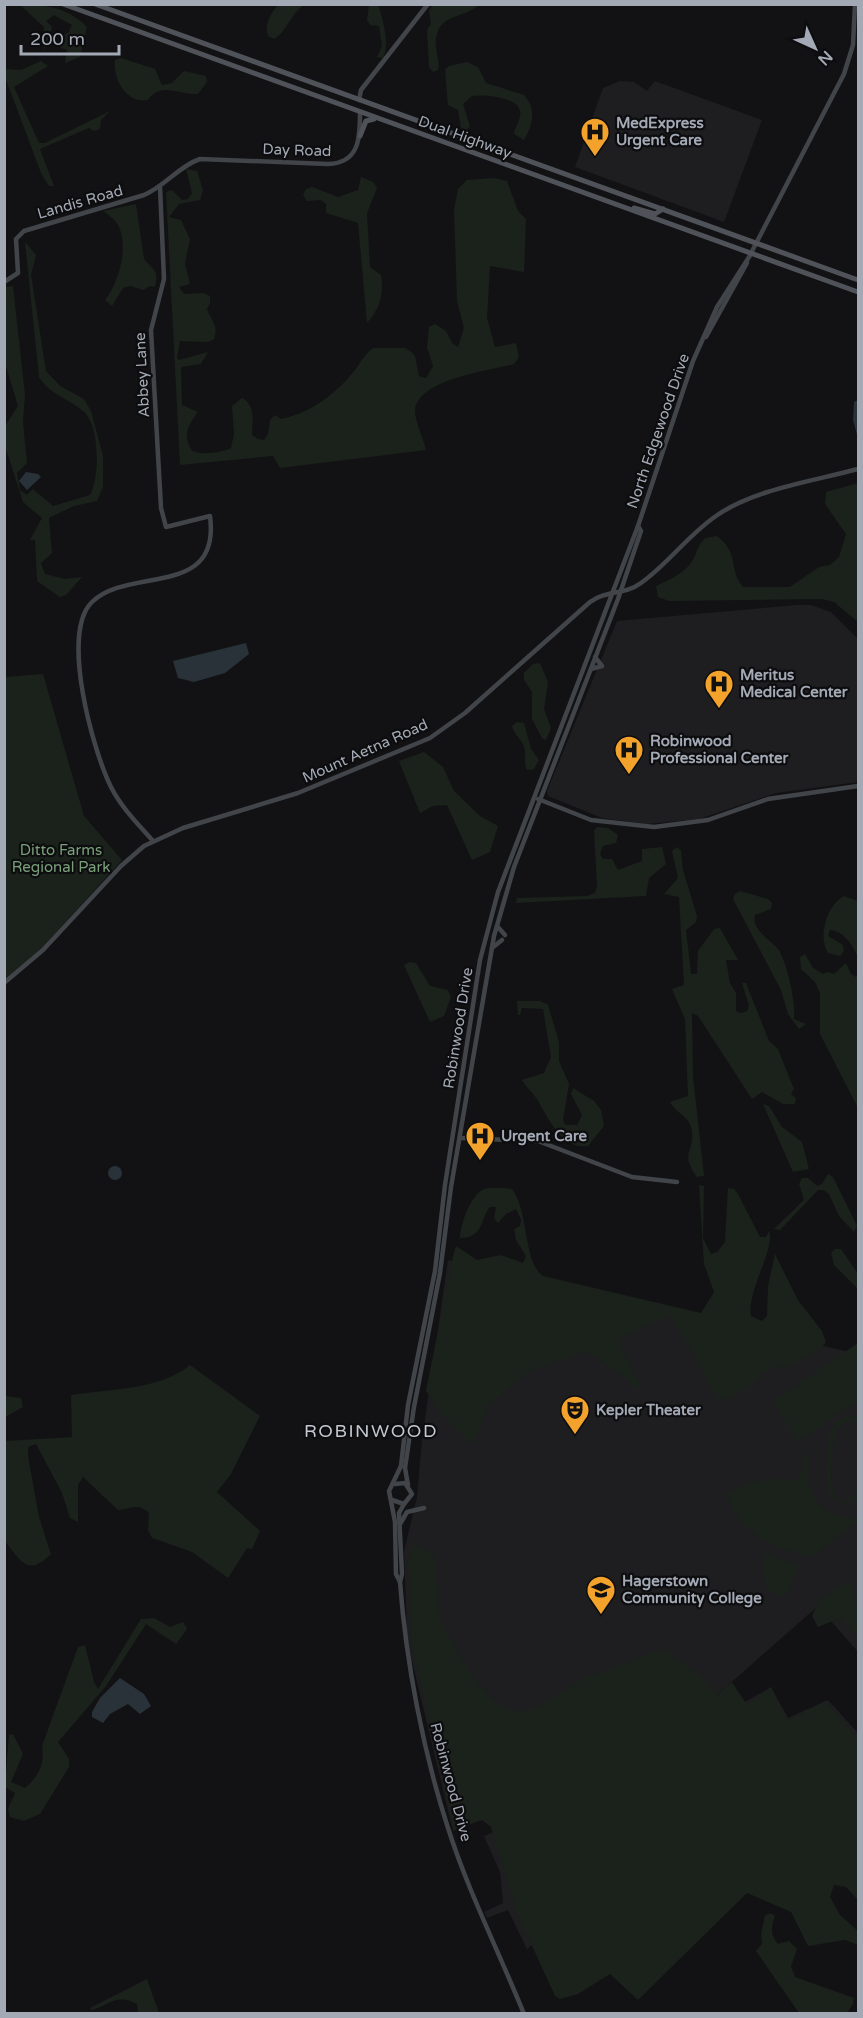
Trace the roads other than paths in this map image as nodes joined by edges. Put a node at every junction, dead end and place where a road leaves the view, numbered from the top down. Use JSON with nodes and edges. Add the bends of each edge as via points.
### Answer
{"nodes":[{"id":1,"x":63,"y":4,"type":"edge"},
{"id":2,"x":95,"y":4,"type":"edge"},
{"id":3,"x":428,"y":4,"type":"edge"},
{"id":4,"x":855,"y":4,"type":"edge"},
{"id":5,"x":205,"y":44,"type":"junction"},
{"id":6,"x":219,"y":49,"type":"junction"},
{"id":7,"x":196,"y":52,"type":"junction"},
{"id":8,"x":206,"y":56,"type":"junction"},
{"id":9,"x":311,"y":94,"type":"junction"},
{"id":10,"x":359,"y":100,"type":"junction"},
{"id":11,"x":360,"y":112,"type":"junction"},
{"id":12,"x":405,"y":117,"type":"junction"},
{"id":13,"x":379,"y":119,"type":"junction"},
{"id":14,"x":360,"y":136,"type":"junction"},
{"id":15,"x":194,"y":161,"type":"joint"},
{"id":16,"x":160,"y":188,"type":"junction"},
{"id":17,"x":606,"y":201,"type":"junction"},
{"id":18,"x":663,"y":209,"type":"junction"},
{"id":19,"x":757,"y":243,"type":"junction"},
{"id":20,"x":751,"y":254,"type":"junction"},
{"id":21,"x":858,"y":279,"type":"edge"},
{"id":22,"x":4,"y":282,"type":"edge"},
{"id":23,"x":858,"y":292,"type":"edge"},
{"id":24,"x":858,"y":469,"type":"edge"},
{"id":25,"x":638,"y":526,"type":"junction"},
{"id":26,"x":624,"y":579,"type":"junction"},
{"id":27,"x":637,"y":586,"type":"junction"},
{"id":28,"x":621,"y":591,"type":"junction"},
{"id":29,"x":614,"y":592,"type":"junction"},
{"id":30,"x":600,"y":595,"type":"junction"},
{"id":31,"x":610,"y":601,"type":"junction"},
{"id":32,"x":595,"y":657,"type":"junction"},
{"id":33,"x":591,"y":669,"type":"junction"},
{"id":34,"x":858,"y":786,"type":"edge"},
{"id":35,"x":534,"y":798,"type":"junction"},
{"id":36,"x":540,"y":800,"type":"junction"},
{"id":37,"x":153,"y":841,"type":"junction"},
{"id":38,"x":498,"y":892,"type":"junction"},
{"id":39,"x":500,"y":913,"type":"junction"},
{"id":40,"x":497,"y":923,"type":"junction"},
{"id":41,"x":491,"y":950,"type":"junction"},
{"id":42,"x":4,"y":983,"type":"edge"},
{"id":43,"x":473,"y":1011,"type":"junction"},
{"id":44,"x":478,"y":1027,"type":"junction"},
{"id":45,"x":454,"y":1138,"type":"junction"},
{"id":46,"x":460,"y":1138,"type":"junction"},
{"id":47,"x":455,"y":1164,"type":"junction"},
{"id":48,"x":677,"y":1182,"type":"dead end"},
{"id":49,"x":445,"y":1185,"type":"junction"},
{"id":50,"x":448,"y":1204,"type":"junction"},
{"id":51,"x":392,"y":1485,"type":"junction"},
{"id":52,"x":408,"y":1485,"type":"junction"},
{"id":53,"x":391,"y":1499,"type":"junction"},
{"id":54,"x":404,"y":1504,"type":"junction"},
{"id":55,"x":424,"y":1508,"type":"dead end"},
{"id":56,"x":400,"y":1526,"type":"junction"},
{"id":57,"x":400,"y":1582,"type":"junction"},
{"id":58,"x":524,"y":2013,"type":"edge"}],
"edges":[{"from":1,"to":7,"type":"main road","name":"Dual Highway"},
{"from":2,"to":5,"type":"main road","name":"Dual Highway"},
{"from":3,"to":10,"type":"main road","via":[[361,90]]},
{"from":4,"to":19,"type":"main road","name":"North Edgewood Drive","via":[[853,45],[844,74]]},
{"from":5,"to":6,"type":"main road","name":"Dual Highway"},
{"from":5,"to":7,"type":"main road","via":[[199,45]]},
{"from":6,"to":8,"type":"main road"},
{"from":6,"to":10,"type":"main road","name":"Dual Highway"},
{"from":7,"to":8,"type":"main road","name":"Dual Highway"},
{"from":8,"to":9,"type":"main road","name":"Dual Highway"},
{"from":9,"to":10,"type":"main road","via":[[352,106]]},
{"from":9,"to":11,"type":"main road","name":"Dual Highway"},
{"from":10,"to":12,"type":"main road","name":"Dual Highway"},
{"from":11,"to":12,"type":"main road","via":[[367,106]]},
{"from":11,"to":13,"type":"main road","name":"Dual Highway"},
{"from":11,"to":14,"type":"main road"},
{"from":12,"to":18,"type":"main road","name":"Dual Highway"},
{"from":13,"to":14,"type":"main road","via":[[366,121]]},
{"from":13,"to":17,"type":"main road","name":"Dual Highway"},
{"from":14,"to":15,"type":"main road","name":"Day Road","via":[[354,152],[338,163],[216,158]]},
{"from":15,"to":16,"type":"main road","name":"Landis Road"},
{"from":16,"to":22,"type":"main road","name":"Landis Road","via":[[20,233],[16,239],[18,273]]},
{"from":16,"to":37,"type":"main road","name":"Abbey Lane","via":[[164,279],[151,330],[160,497],[166,527],[210,516],[210,540],[196,564],[178,574],[102,595],[89,604],[79,624],[82,690],[108,779],[126,810]]},
{"from":17,"to":18,"type":"main road","via":[[653,214]]},
{"from":17,"to":20,"type":"main road","name":"Dual Highway"},
{"from":18,"to":19,"type":"main road","name":"Dual Highway"},
{"from":19,"to":20,"type":"main road","name":"North Edgewood Drive"},
{"from":19,"to":21,"type":"main road","name":"Dual Highway"},
{"from":20,"to":23,"type":"main road","name":"Dual Highway"},
{"from":20,"to":25,"type":"main road","name":"North Edgewood Drive","via":[[689,370]]},
{"from":24,"to":27,"type":"main road","name":"Mount Aetna Road","via":[[733,505],[701,527]]},
{"from":25,"to":26,"type":"main road","name":"North Edgewood Drive","via":[[641,531]]},
{"from":25,"to":29,"type":"main road","name":"North Edgewood Drive"},
{"from":26,"to":27,"type":"main road"},
{"from":26,"to":28,"type":"main road","name":"North Edgewood Drive"},
{"from":27,"to":28,"type":"main road","name":"Mount Aetna Road"},
{"from":28,"to":29,"type":"main road","name":"Mount Aetna Road"},
{"from":28,"to":32,"type":"main road","name":"Robinwood Drive"},
{"from":29,"to":30,"type":"main road","name":"Mount Aetna Road"},
{"from":29,"to":31,"type":"main road","name":"Robinwood Drive"},
{"from":30,"to":31,"type":"main road"},
{"from":30,"to":37,"type":"main road","name":"Mount Aetna Road","via":[[465,713],[430,738],[298,793]]},
{"from":31,"to":35,"type":"main road","name":"Robinwood Drive"},
{"from":32,"to":33,"type":"main road","name":"Robinwood Drive"},
{"from":32,"to":33,"type":"main road","via":[[602,666]]},
{"from":33,"to":36,"type":"main road","name":"Robinwood Drive"},
{"from":34,"to":36,"type":"main road","via":[[768,799],[708,820],[654,827],[591,820]]},
{"from":35,"to":36,"type":"main road"},
{"from":35,"to":38,"type":"main road","name":"Robinwood Drive"},
{"from":36,"to":39,"type":"main road","name":"Robinwood Drive"},
{"from":37,"to":42,"type":"main road","name":"Mount Aetna Road","via":[[127,860],[43,950]]},
{"from":38,"to":39,"type":"main road","via":[[502,898]]},
{"from":38,"to":43,"type":"main road","name":"Robinwood Drive","via":[[480,960]]},
{"from":39,"to":40,"type":"main road","name":"Robinwood Drive"},
{"from":40,"to":41,"type":"main road","name":"Robinwood Drive"},
{"from":40,"to":41,"type":"main road","via":[[504,937]]},
{"from":41,"to":44,"type":"main road","name":"Robinwood Drive"},
{"from":43,"to":44,"type":"main road","via":[[478,1014]]},
{"from":43,"to":45,"type":"main road","name":"Robinwood Drive"},
{"from":44,"to":46,"type":"main road","name":"Robinwood Drive"},
{"from":45,"to":46,"type":"main road"},
{"from":45,"to":49,"type":"main road","name":"Robinwood Drive"},
{"from":46,"to":47,"type":"main road","name":"Robinwood Drive"},
{"from":46,"to":48,"type":"main road","via":[[538,1141],[632,1177]]},
{"from":47,"to":49,"type":"main road"},
{"from":47,"to":50,"type":"main road","name":"Robinwood Drive"},
{"from":49,"to":50,"type":"main road","via":[[449,1190]]},
{"from":49,"to":51,"type":"main road","name":"Robinwood Drive","via":[[435,1271],[408,1405],[401,1466]]},
{"from":50,"to":52,"type":"main road","name":"Robinwood Drive","via":[[440,1273],[410,1430],[405,1468]]},
{"from":51,"to":52,"type":"main road"},
{"from":51,"to":53,"type":"main road"},
{"from":52,"to":54,"type":"main road","via":[[412,1494]]},
{"from":53,"to":54,"type":"main road"},
{"from":53,"to":57,"type":"main road","name":"Robinwood Drive","via":[[396,1574]]},
{"from":54,"to":56,"type":"main road","name":"Robinwood Drive","via":[[399,1513]]},
{"from":55,"to":56,"type":"main road","via":[[407,1512]]},
{"from":56,"to":57,"type":"main road","name":"Robinwood Drive"},
{"from":57,"to":58,"type":"main road","name":"Robinwood Drive","via":[[408,1658],[443,1811]]}]}
